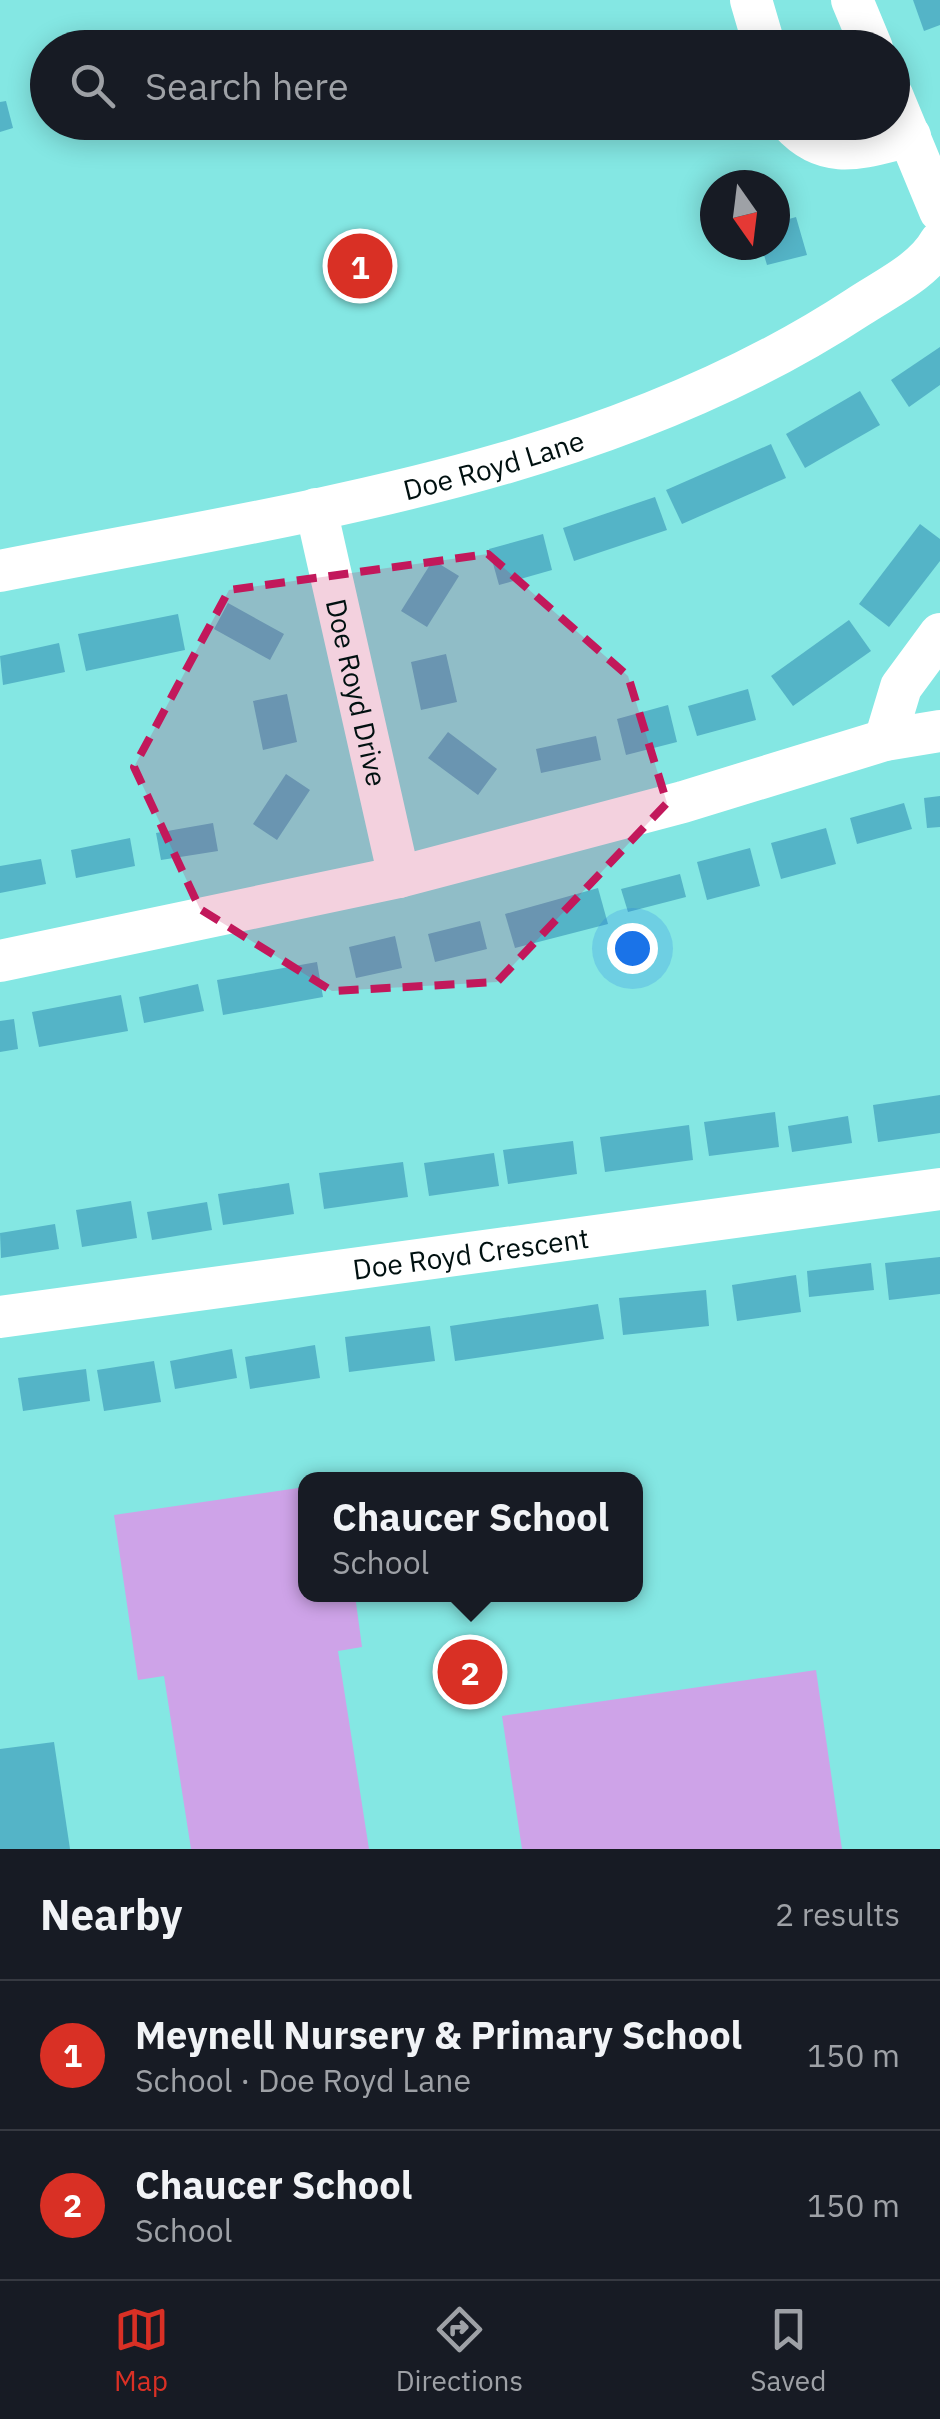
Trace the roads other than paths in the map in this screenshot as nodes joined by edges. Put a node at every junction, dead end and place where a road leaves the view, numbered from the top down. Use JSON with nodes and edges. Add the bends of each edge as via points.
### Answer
{"nodes":[{"id":1,"x":751,"y":0,"type":"edge"},
{"id":2,"x":852,"y":0,"type":"edge"},
{"id":3,"x":760,"y":30,"type":"edge"},
{"id":4,"x":864,"y":30,"type":"edge"},
{"id":5,"x":910,"y":136,"type":"edge"},
{"id":6,"x":806,"y":140,"type":"edge"},
{"id":7,"x":892,"y":140,"type":"edge"},
{"id":8,"x":940,"y":211,"type":"edge"},
{"id":9,"x":940,"y":242,"type":"edge"},
{"id":10,"x":316,"y":509,"type":"junction"},
{"id":11,"x":0,"y":571,"type":"edge"},
{"id":12,"x":940,"y":634,"type":"edge"},
{"id":13,"x":940,"y":732,"type":"edge"},
{"id":14,"x":884,"y":740,"type":"junction"},
{"id":15,"x":399,"y":877,"type":"junction"},
{"id":16,"x":0,"y":961,"type":"edge"},
{"id":17,"x":940,"y":1189,"type":"edge"},
{"id":18,"x":0,"y":1317,"type":"edge"}],
"edges":[{"from":1,"to":3,"type":"street"},
{"from":2,"to":4,"type":"street"},
{"from":5,"to":8,"type":"street"},
{"from":6,"to":7,"type":"street","via":[[834,150]]},
{"from":9,"to":10,"type":"street","name":"Doe Royd Lane","via":[[919,266],[838,320],[662,409],[455,477]]},
{"from":10,"to":11,"type":"street","name":"Doe Royd Lane"},
{"from":10,"to":15,"type":"street","name":"Doe Royd Drive"},
{"from":12,"to":14,"type":"street","via":[[901,687]]},
{"from":13,"to":14,"type":"street"},
{"from":14,"to":15,"type":"street","via":[[683,802]]},
{"from":15,"to":16,"type":"street"},
{"from":17,"to":18,"type":"street","name":"Doe Royd Crescent"}]}
